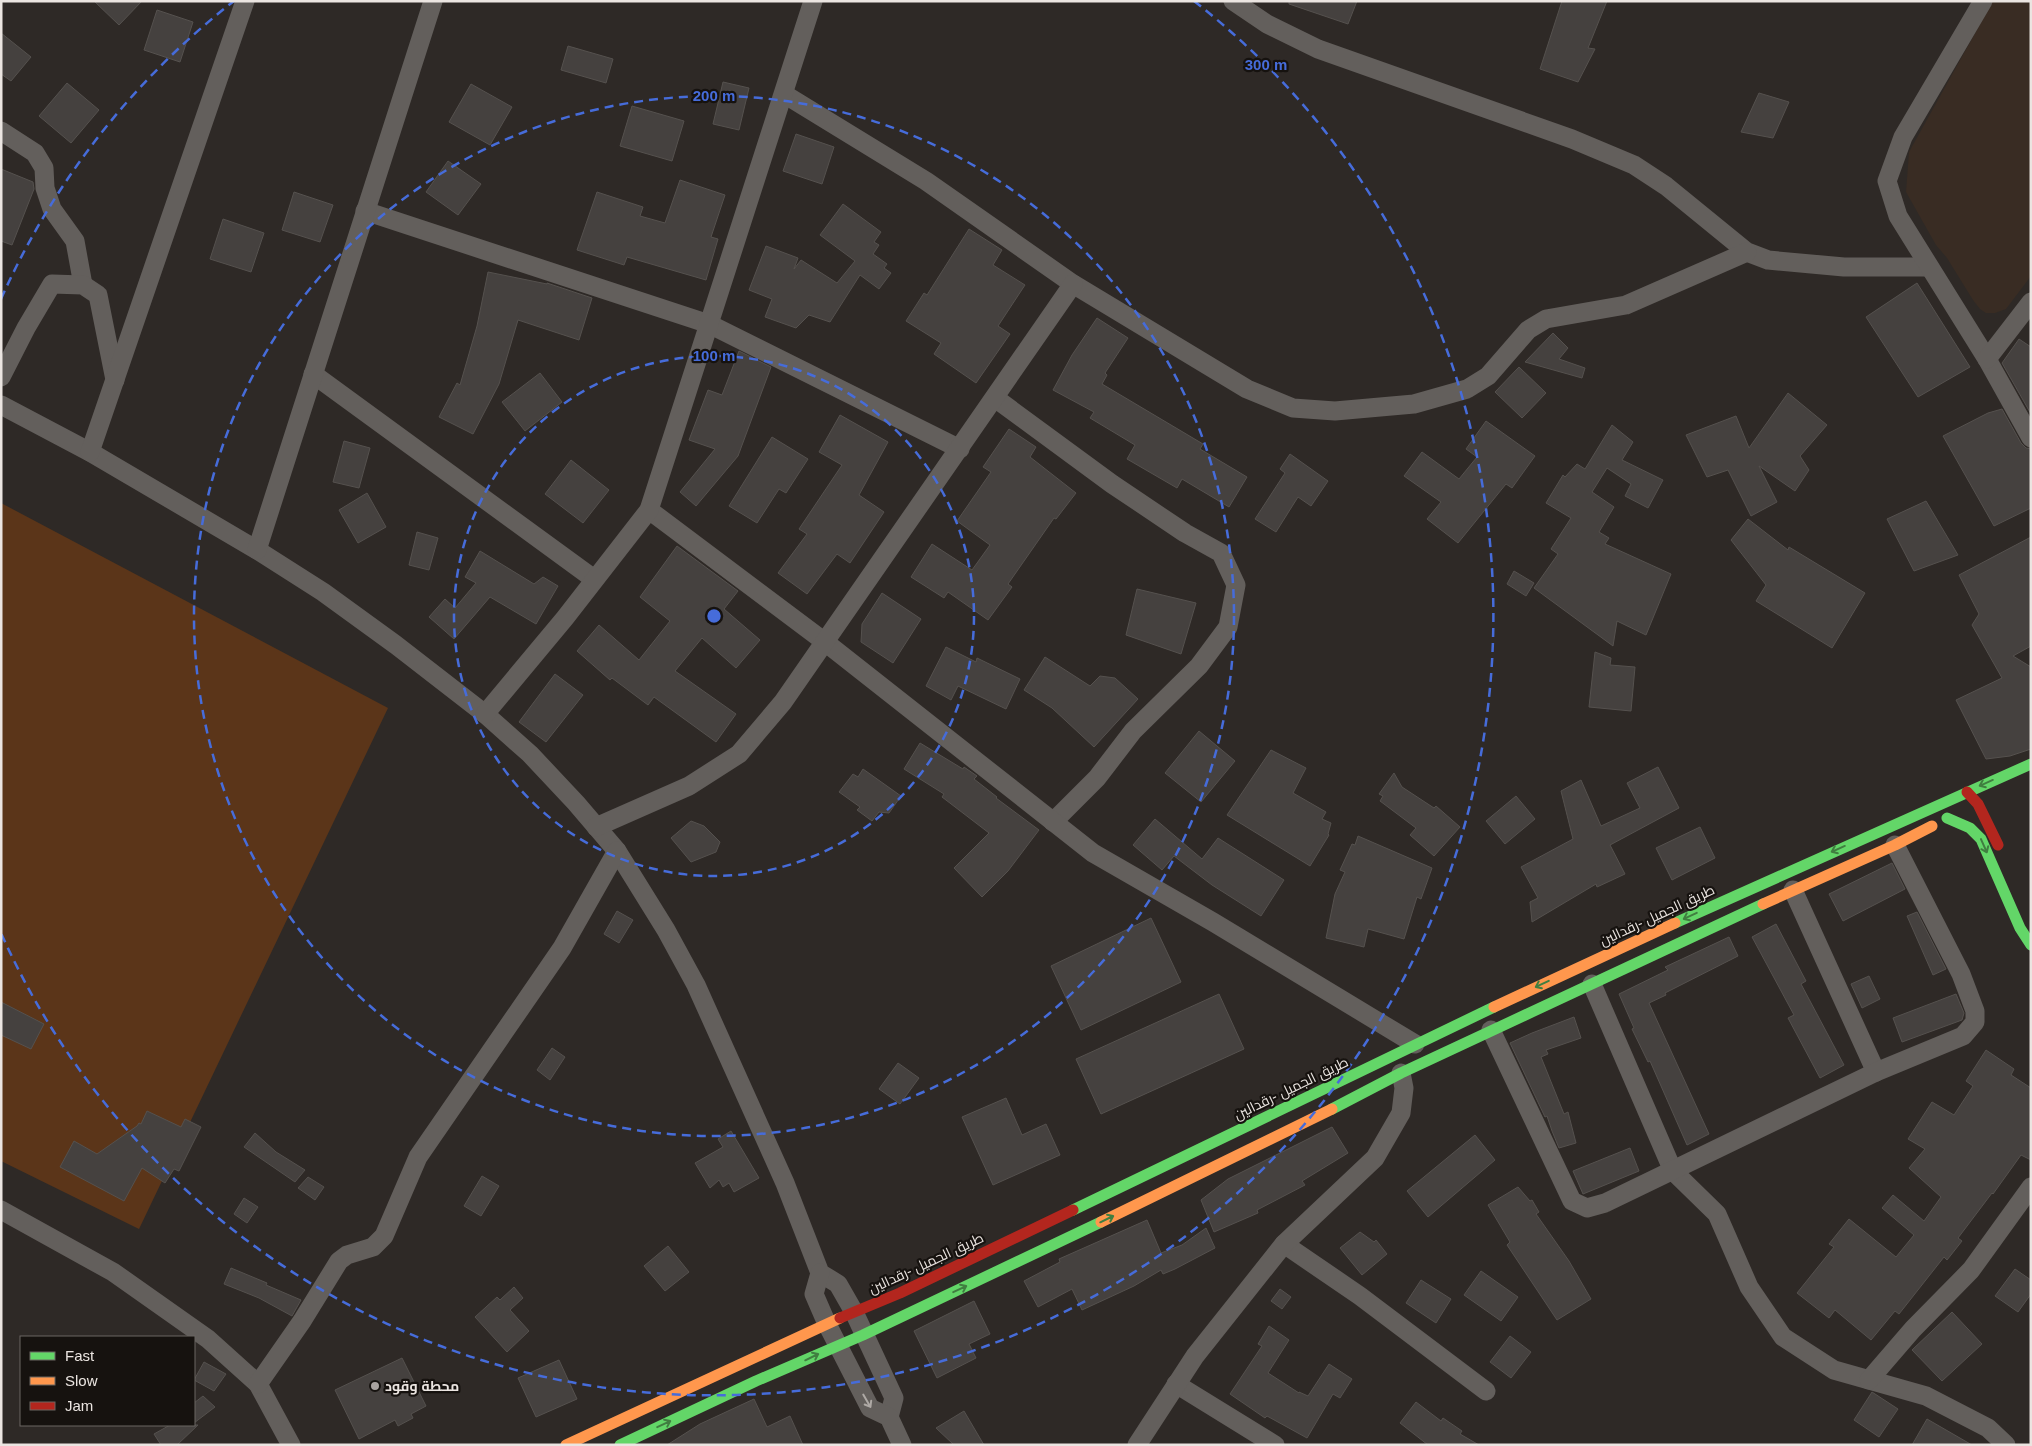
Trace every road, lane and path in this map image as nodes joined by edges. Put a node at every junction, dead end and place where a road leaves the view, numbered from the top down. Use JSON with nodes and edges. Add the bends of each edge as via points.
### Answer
{"nodes":[{"id":1,"x":245,"y":1,"type":"edge"},
{"id":2,"x":433,"y":1,"type":"edge"},
{"id":3,"x":813,"y":1,"type":"edge"},
{"id":4,"x":1233,"y":1,"type":"edge"},
{"id":5,"x":1983,"y":1,"type":"edge"},
{"id":6,"x":784,"y":94,"type":"junction"},
{"id":7,"x":1,"y":131,"type":"edge"},
{"id":8,"x":365,"y":211,"type":"junction"},
{"id":9,"x":1747,"y":252,"type":"junction"},
{"id":10,"x":1929,"y":267,"type":"junction"},
{"id":11,"x":1073,"y":284,"type":"junction"},
{"id":12,"x":83,"y":285,"type":"junction"},
{"id":13,"x":2031,"y":302,"type":"edge"},
{"id":14,"x":709,"y":324,"type":"junction"},
{"id":15,"x":2024,"y":324,"type":"edge"},
{"id":16,"x":1987,"y":359,"type":"junction"},
{"id":17,"x":313,"y":374,"type":"junction"},
{"id":18,"x":1,"y":377,"type":"edge"},
{"id":19,"x":115,"y":381,"type":"junction"},
{"id":20,"x":995,"y":398,"type":"junction"},
{"id":21,"x":1,"y":404,"type":"edge"},
{"id":22,"x":2031,"y":438,"type":"edge"},
{"id":23,"x":960,"y":449,"type":"junction"},
{"id":24,"x":90,"y":452,"type":"junction"},
{"id":25,"x":648,"y":510,"type":"junction"},
{"id":26,"x":257,"y":550,"type":"junction"},
{"id":27,"x":594,"y":579,"type":"junction"},
{"id":28,"x":825,"y":642,"type":"junction"},
{"id":29,"x":485,"y":714,"type":"junction"},
{"id":30,"x":2031,"y":764,"type":"edge"},
{"id":31,"x":1967,"y":792,"type":"junction"},
{"id":32,"x":1974,"y":806,"type":"junction"},
{"id":33,"x":1947,"y":818,"type":"junction"},
{"id":34,"x":1054,"y":822,"type":"junction"},
{"id":35,"x":596,"y":827,"type":"junction"},
{"id":36,"x":1895,"y":845,"type":"junction"},
{"id":37,"x":617,"y":851,"type":"junction"},
{"id":38,"x":2002,"y":855,"type":"dead end"},
{"id":39,"x":1793,"y":890,"type":"junction"},
{"id":40,"x":2031,"y":945,"type":"edge"},
{"id":41,"x":1592,"y":984,"type":"junction"},
{"id":42,"x":1491,"y":1030,"type":"junction"},
{"id":43,"x":1415,"y":1044,"type":"junction"},
{"id":44,"x":1876,"y":1072,"type":"junction"},
{"id":45,"x":1400,"y":1073,"type":"junction"},
{"id":46,"x":1673,"y":1172,"type":"junction"},
{"id":47,"x":2031,"y":1187,"type":"edge"},
{"id":48,"x":1,"y":1210,"type":"edge"},
{"id":49,"x":1284,"y":1244,"type":"junction"},
{"id":50,"x":820,"y":1273,"type":"junction"},
{"id":51,"x":854,"y":1312,"type":"junction"},
{"id":52,"x":827,"y":1324,"type":"junction"},
{"id":53,"x":864,"y":1335,"type":"junction"},
{"id":54,"x":837,"y":1345,"type":"junction"},
{"id":55,"x":1869,"y":1380,"type":"junction"},
{"id":56,"x":258,"y":1384,"type":"junction"},
{"id":57,"x":1176,"y":1384,"type":"junction"},
{"id":58,"x":1486,"y":1392,"type":"dead end"},
{"id":59,"x":889,"y":1416,"type":"junction"},
{"id":60,"x":291,"y":1445,"type":"edge"},
{"id":61,"x":566,"y":1445,"type":"edge"},
{"id":62,"x":620,"y":1445,"type":"edge"},
{"id":63,"x":902,"y":1445,"type":"edge"},
{"id":64,"x":1137,"y":1445,"type":"edge"},
{"id":65,"x":1275,"y":1445,"type":"edge"},
{"id":66,"x":2006,"y":1445,"type":"edge"}],
"edges":[{"from":1,"to":19,"type":"street"},
{"from":2,"to":8,"type":"street"},
{"from":3,"to":6,"type":"street"},
{"from":4,"to":9,"type":"street","via":[[1267,24],[1318,49],[1572,139],[1634,165],[1666,186]]},
{"from":5,"to":10,"type":"street","via":[[1903,137],[1887,181],[1898,216]]},
{"from":6,"to":11,"type":"street","via":[[926,181]]},
{"from":6,"to":14,"type":"street"},
{"from":7,"to":12,"type":"street","via":[[35,153],[44,168],[45,188],[52,209],[75,241]]},
{"from":8,"to":14,"type":"street"},
{"from":8,"to":17,"type":"street"},
{"from":9,"to":10,"type":"street","via":[[1768,260],[1844,267]]},
{"from":9,"to":11,"type":"street","via":[[1626,305],[1546,319],[1528,330],[1488,376],[1467,389],[1414,404],[1335,411],[1293,408],[1247,389]]},
{"from":10,"to":16,"type":"street"},
{"from":11,"to":20,"type":"street"},
{"from":12,"to":18,"type":"street","via":[[52,284]]},
{"from":12,"to":19,"type":"street","via":[[98,295]]},
{"from":13,"to":15,"type":"street"},
{"from":14,"to":23,"type":"street"},
{"from":14,"to":25,"type":"street"},
{"from":15,"to":16,"type":"street"},
{"from":16,"to":22,"type":"street"},
{"from":17,"to":26,"type":"street"},
{"from":17,"to":27,"type":"street"},
{"from":19,"to":24,"type":"street"},
{"from":20,"to":23,"type":"street"},
{"from":20,"to":34,"type":"street","via":[[1112,484],[1221,553],[1236,584],[1228,627],[1199,666],[1133,731],[1097,778]]},
{"from":21,"to":24,"type":"street"},
{"from":23,"to":28,"type":"street"},
{"from":24,"to":26,"type":"street"},
{"from":25,"to":27,"type":"street"},
{"from":25,"to":28,"type":"street"},
{"from":26,"to":29,"type":"street","via":[[338,602]]},
{"from":27,"to":29,"type":"street"},
{"from":28,"to":34,"type":"street"},
{"from":28,"to":35,"type":"street","via":[[783,702],[739,754],[688,786]]},
{"from":29,"to":35,"type":"street","via":[[530,754]]},
{"from":30,"to":31,"type":"main road","name":"طريق الجميل -رقدالين","one_way":true},
{"from":31,"to":32,"type":"main road"},
{"from":31,"to":43,"type":"main road","name":"طريق الجميل -رقدالين","one_way":true},
{"from":32,"to":33,"type":"main road"},
{"from":32,"to":38,"type":"main road"},
{"from":33,"to":36,"type":"main road"},
{"from":33,"to":40,"type":"main road","one_way":true,"via":[[1967,824],[1981,838],[2020,928]]},
{"from":34,"to":43,"type":"street","via":[[1093,852]]},
{"from":35,"to":37,"type":"street"},
{"from":36,"to":39,"type":"main road"},
{"from":36,"to":44,"type":"street","via":[[1960,974],[1976,1022],[1963,1036]]},
{"from":37,"to":50,"type":"street","via":[[696,985],[785,1183]]},
{"from":37,"to":56,"type":"street","via":[[562,948],[418,1157],[384,1236],[373,1247],[347,1255],[339,1261]]},
{"from":39,"to":41,"type":"main road"},
{"from":39,"to":44,"type":"street"},
{"from":41,"to":42,"type":"main road"},
{"from":41,"to":46,"type":"street"},
{"from":42,"to":45,"type":"main road"},
{"from":42,"to":46,"type":"street","via":[[1572,1201],[1587,1208],[1605,1203]]},
{"from":43,"to":51,"type":"main road","name":"طريق الجميل -رقدالين","via":[[900,1293]]},
{"from":44,"to":46,"type":"street"},
{"from":45,"to":49,"type":"street","via":[[1404,1088],[1400,1113],[1375,1158]]},
{"from":53,"to":45,"type":"main road","one_way":true,"via":[[1235,1158]]},
{"from":46,"to":55,"type":"street","via":[[1717,1214],[1749,1287],[1783,1337],[1834,1370]]},
{"from":47,"to":55,"type":"street","via":[[1971,1270]]},
{"from":48,"to":56,"type":"street","via":[[113,1272],[208,1339]]},
{"from":49,"to":57,"type":"street"},
{"from":49,"to":58,"type":"street","via":[[1360,1296]]},
{"from":50,"to":51,"type":"street","via":[[838,1284]]},
{"from":50,"to":52,"type":"street","via":[[814,1294]]},
{"from":51,"to":52,"type":"main road","name":"طريق الجميل -رقدالين"},
{"from":51,"to":53,"type":"street"},
{"from":52,"to":54,"type":"street"},
{"from":52,"to":61,"type":"main road","name":"طريق الجميل -رقدالين"},
{"from":53,"to":54,"type":"main road"},
{"from":53,"to":59,"type":"street","via":[[894,1398]]},
{"from":54,"to":59,"type":"street","one_way":true,"via":[[870,1408]]},
{"from":62,"to":54,"type":"main road","one_way":true},
{"from":55,"to":66,"type":"street","via":[[1926,1396],[1988,1428]]},
{"from":56,"to":60,"type":"street"},
{"from":57,"to":64,"type":"street"},
{"from":57,"to":65,"type":"street"},
{"from":59,"to":63,"type":"street"}]}
